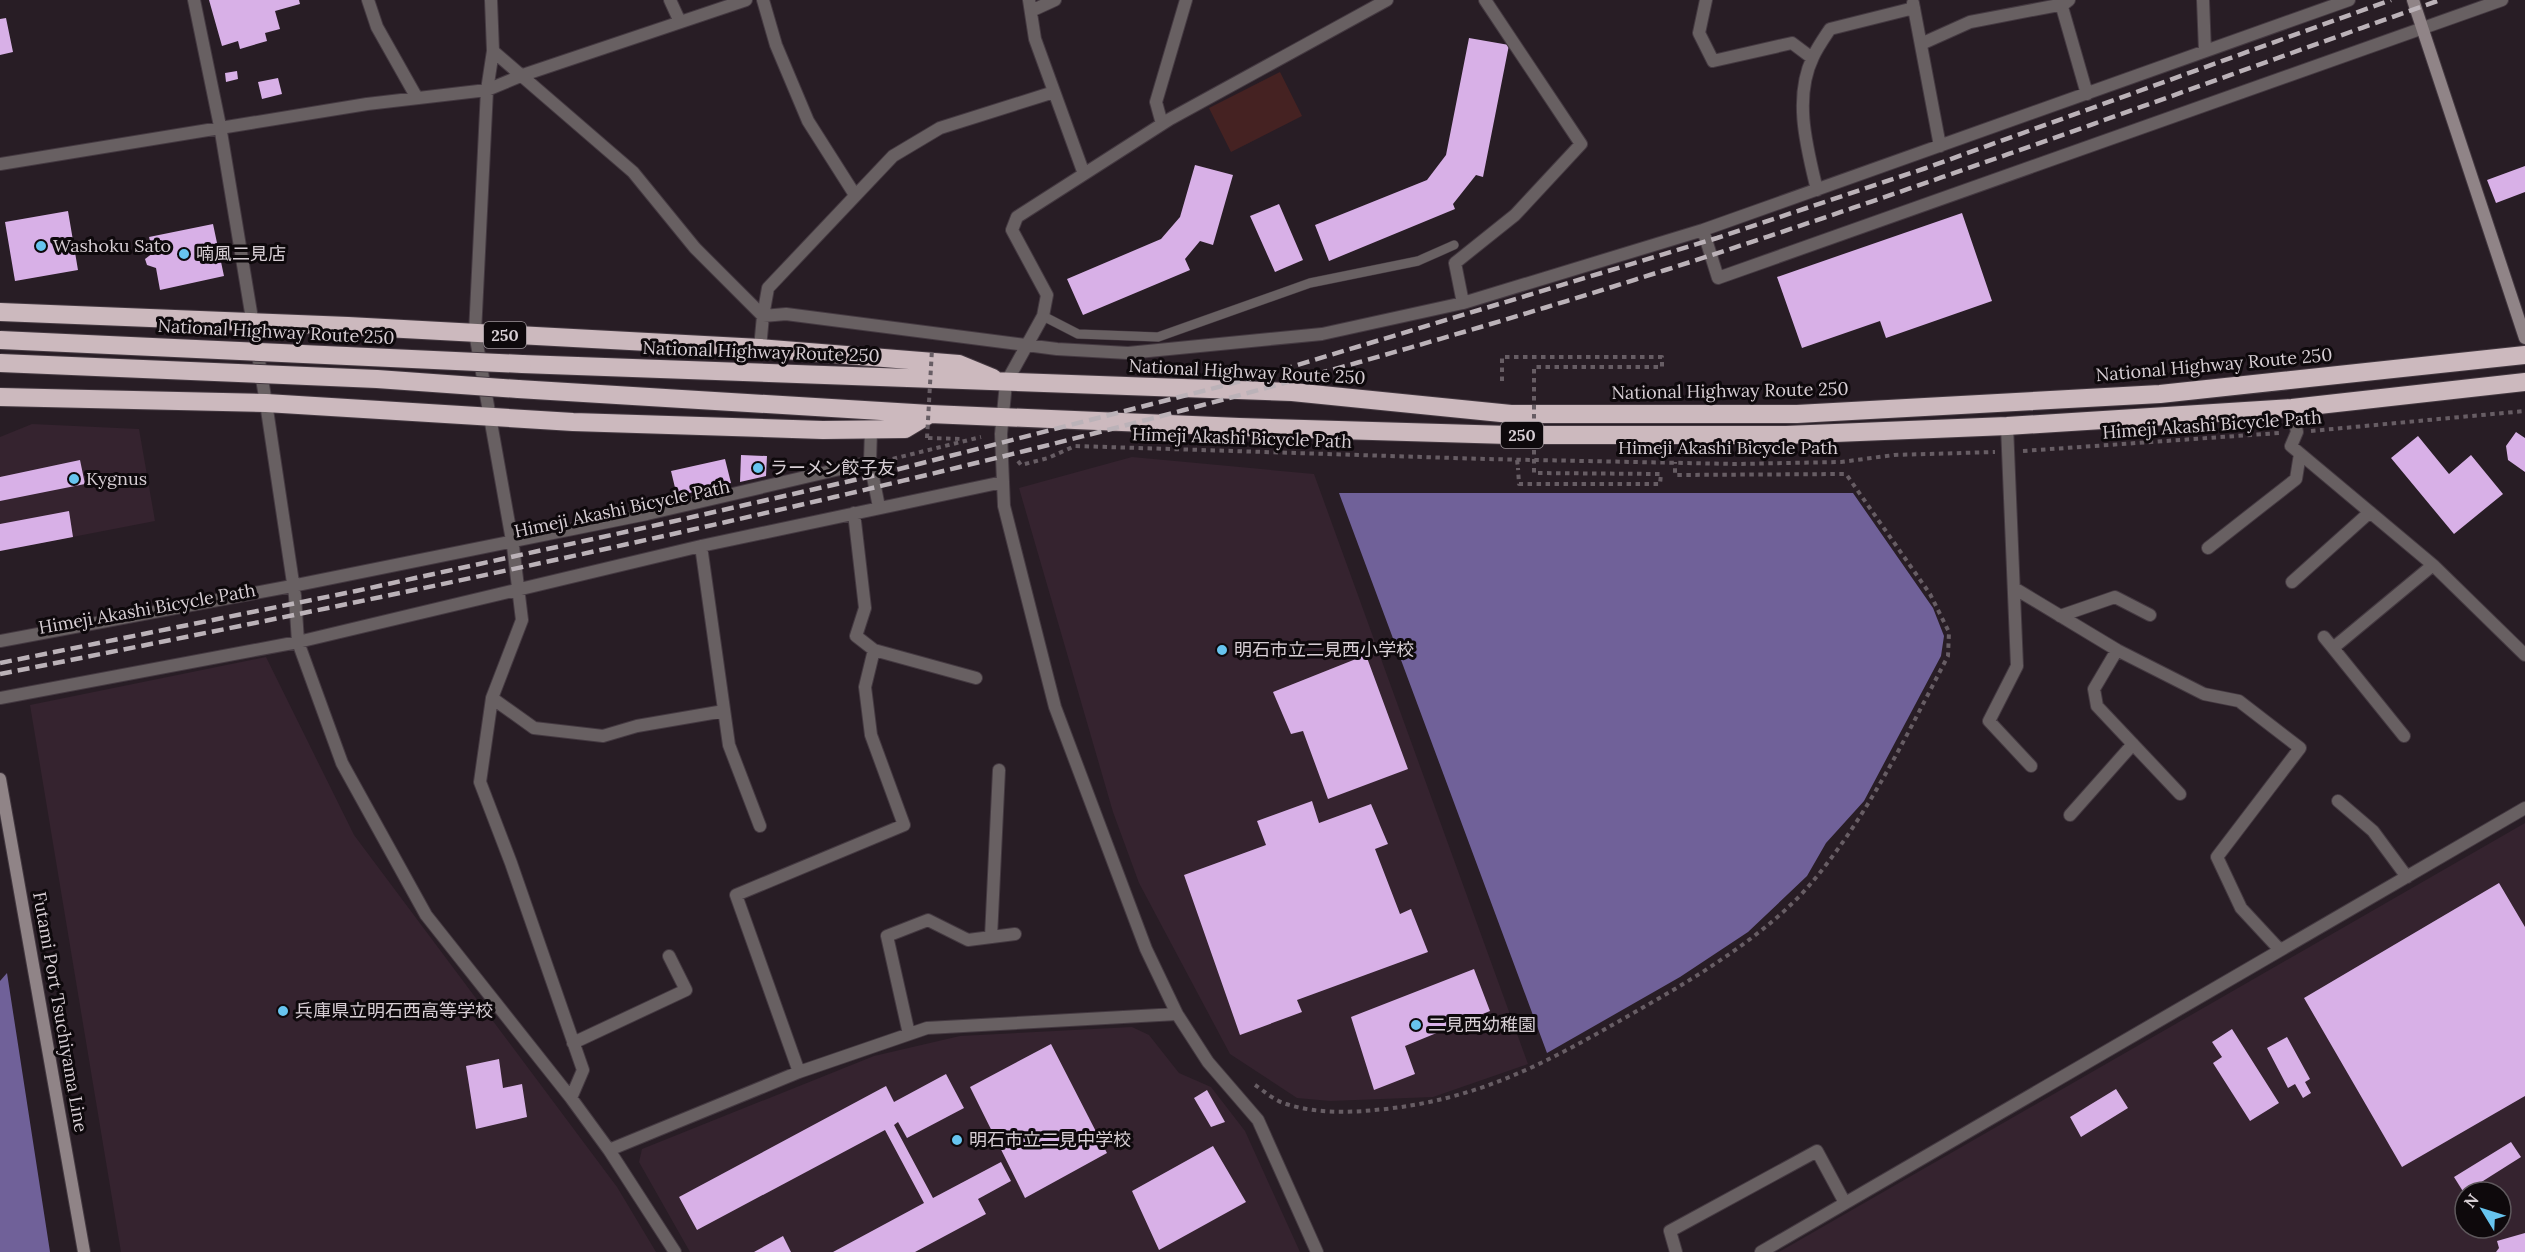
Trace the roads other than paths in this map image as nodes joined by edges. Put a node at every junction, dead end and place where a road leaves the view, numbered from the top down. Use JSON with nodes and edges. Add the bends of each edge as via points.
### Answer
{"nodes":[{"id":1,"x":194,"y":0,"type":"edge"},
{"id":2,"x":368,"y":0,"type":"edge"},
{"id":3,"x":491,"y":0,"type":"edge"},
{"id":4,"x":670,"y":0,"type":"edge"},
{"id":5,"x":747,"y":0,"type":"edge"},
{"id":6,"x":763,"y":0,"type":"edge"},
{"id":7,"x":1055,"y":0,"type":"edge"},
{"id":8,"x":1186,"y":0,"type":"edge"},
{"id":9,"x":1485,"y":0,"type":"edge"},
{"id":10,"x":1706,"y":0,"type":"edge"},
{"id":11,"x":2203,"y":0,"type":"edge"},
{"id":12,"x":2349,"y":0,"type":"edge"},
{"id":13,"x":2413,"y":0,"type":"edge"},
{"id":14,"x":2502,"y":0,"type":"edge"},
{"id":15,"x":2065,"y":1,"type":"edge"},
{"id":16,"x":1380,"y":2,"type":"edge"},
{"id":17,"x":1913,"y":4,"type":"edge"},
{"id":18,"x":1030,"y":6,"type":"edge"},
{"id":19,"x":680,"y":22,"type":"junction"},
{"id":20,"x":2423,"y":30,"type":"junction"},
{"id":21,"x":1921,"y":44,"type":"junction"},
{"id":22,"x":493,"y":51,"type":"junction"},
{"id":23,"x":2205,"y":51,"type":"junction"},
{"id":24,"x":1812,"y":58,"type":"junction"},
{"id":25,"x":523,"y":75,"type":"junction"},
{"id":26,"x":487,"y":90,"type":"junction"},
{"id":27,"x":1054,"y":92,"type":"junction"},
{"id":28,"x":2087,"y":94,"type":"junction"},
{"id":29,"x":417,"y":98,"type":"junction"},
{"id":30,"x":1162,"y":124,"type":"junction"},
{"id":31,"x":220,"y":126,"type":"junction"},
{"id":32,"x":1940,"y":146,"type":"junction"},
{"id":33,"x":0,"y":164,"type":"edge"},
{"id":34,"x":1084,"y":174,"type":"junction"},
{"id":35,"x":1817,"y":190,"type":"junction"},
{"id":36,"x":855,"y":195,"type":"junction"},
{"id":37,"x":1703,"y":230,"type":"junction"},
{"id":38,"x":1454,"y":245,"type":"dead end"},
{"id":39,"x":1463,"y":303,"type":"junction"},
{"id":40,"x":0,"y":312,"type":"edge"},
{"id":41,"x":763,"y":316,"type":"junction"},
{"id":42,"x":1043,"y":316,"type":"junction"},
{"id":43,"x":252,"y":324,"type":"junction"},
{"id":44,"x":474,"y":333,"type":"junction"},
{"id":45,"x":2525,"y":338,"type":"edge"},
{"id":46,"x":0,"y":340,"type":"edge"},
{"id":47,"x":1027,"y":345,"type":"junction"},
{"id":48,"x":760,"y":348,"type":"junction"},
{"id":49,"x":2525,"y":355,"type":"edge"},
{"id":50,"x":0,"y":363,"type":"edge"},
{"id":51,"x":2525,"y":382,"type":"edge"},
{"id":52,"x":1006,"y":383,"type":"junction"},
{"id":53,"x":0,"y":397,"type":"edge"},
{"id":54,"x":266,"y":403,"type":"junction"},
{"id":55,"x":2292,"y":408,"type":"junction"},
{"id":56,"x":930,"y":414,"type":"junction"},
{"id":57,"x":491,"y":417,"type":"junction"},
{"id":58,"x":1002,"y":425,"type":"junction"},
{"id":59,"x":2007,"y":426,"type":"junction"},
{"id":60,"x":871,"y":429,"type":"junction"},
{"id":61,"x":2300,"y":454,"type":"junction"},
{"id":62,"x":875,"y":462,"type":"junction"},
{"id":63,"x":1003,"y":482,"type":"junction"},
{"id":64,"x":879,"y":507,"type":"junction"},
{"id":65,"x":2370,"y":512,"type":"junction"},
{"id":66,"x":854,"y":513,"type":"junction"},
{"id":67,"x":511,"y":541,"type":"junction"},
{"id":68,"x":701,"y":546,"type":"junction"},
{"id":69,"x":2208,"y":548,"type":"dead end"},
{"id":70,"x":2433,"y":565,"type":"junction"},
{"id":71,"x":2292,"y":582,"type":"dead end"},
{"id":72,"x":292,"y":586,"type":"junction"},
{"id":73,"x":2014,"y":588,"type":"junction"},
{"id":74,"x":518,"y":589,"type":"junction"},
{"id":75,"x":2150,"y":615,"type":"dead end"},
{"id":76,"x":2060,"y":616,"type":"junction"},
{"id":77,"x":2324,"y":637,"type":"dead end"},
{"id":78,"x":0,"y":641,"type":"edge"},
{"id":79,"x":298,"y":642,"type":"junction"},
{"id":80,"x":2333,"y":648,"type":"junction"},
{"id":81,"x":874,"y":650,"type":"junction"},
{"id":82,"x":2117,"y":650,"type":"junction"},
{"id":83,"x":2525,"y":655,"type":"edge"},
{"id":84,"x":976,"y":678,"type":"dead end"},
{"id":85,"x":492,"y":698,"type":"junction"},
{"id":86,"x":0,"y":699,"type":"edge"},
{"id":87,"x":724,"y":711,"type":"junction"},
{"id":88,"x":2404,"y":736,"type":"dead end"},
{"id":89,"x":2133,"y":744,"type":"junction"},
{"id":90,"x":2031,"y":766,"type":"dead end"},
{"id":91,"x":999,"y":770,"type":"dead end"},
{"id":92,"x":0,"y":779,"type":"edge"},
{"id":93,"x":2180,"y":794,"type":"dead end"},
{"id":94,"x":2338,"y":801,"type":"dead end"},
{"id":95,"x":2525,"y":808,"type":"edge"},
{"id":96,"x":2070,"y":815,"type":"dead end"},
{"id":97,"x":760,"y":826,"type":"dead end"},
{"id":98,"x":2407,"y":877,"type":"junction"},
{"id":99,"x":1015,"y":934,"type":"dead end"},
{"id":100,"x":991,"y":937,"type":"junction"},
{"id":101,"x":2280,"y":950,"type":"junction"},
{"id":102,"x":669,"y":956,"type":"dead end"},
{"id":103,"x":1177,"y":1014,"type":"junction"},
{"id":104,"x":909,"y":1034,"type":"junction"},
{"id":105,"x":573,"y":1043,"type":"junction"},
{"id":106,"x":799,"y":1072,"type":"junction"},
{"id":107,"x":571,"y":1098,"type":"junction"},
{"id":108,"x":609,"y":1150,"type":"junction"},
{"id":109,"x":1845,"y":1203,"type":"junction"},
{"id":110,"x":84,"y":1252,"type":"edge"},
{"id":111,"x":675,"y":1252,"type":"edge"},
{"id":112,"x":1317,"y":1252,"type":"edge"},
{"id":113,"x":1676,"y":1252,"type":"edge"},
{"id":114,"x":1761,"y":1252,"type":"edge"}],
"edges":[{"from":1,"to":31,"type":"street"},
{"from":2,"to":29,"type":"street","via":[[377,27]]},
{"from":3,"to":22,"type":"street"},
{"from":4,"to":19,"type":"street"},
{"from":5,"to":19,"type":"street"},
{"from":6,"to":36,"type":"street","via":[[776,45],[808,120]]},
{"from":7,"to":18,"type":"street"},
{"from":8,"to":30,"type":"street","via":[[1156,102]]},
{"from":9,"to":39,"type":"street","via":[[1581,144],[1515,215],[1455,263]]},
{"from":10,"to":24,"type":"street","via":[[1699,33],[1713,62],[1792,43]]},
{"from":11,"to":23,"type":"street"},
{"from":12,"to":23,"type":"street"},
{"from":13,"to":20,"type":"main road"},
{"from":14,"to":20,"type":"street"},
{"from":15,"to":21,"type":"street","via":[[1970,22]]},
{"from":15,"to":28,"type":"street"},
{"from":16,"to":30,"type":"street"},
{"from":17,"to":21,"type":"street"},
{"from":17,"to":24,"type":"street","via":[[1830,29]]},
{"from":18,"to":27,"type":"street","via":[[1035,39]]},
{"from":19,"to":25,"type":"street"},
{"from":20,"to":37,"type":"street","via":[[1718,278]]},
{"from":20,"to":45,"type":"main road"},
{"from":21,"to":32,"type":"street"},
{"from":22,"to":25,"type":"street"},
{"from":22,"to":26,"type":"street"},
{"from":23,"to":28,"type":"street"},
{"from":24,"to":35,"type":"street","via":[[1804,87],[1805,136]]},
{"from":25,"to":26,"type":"street"},
{"from":25,"to":41,"type":"street","via":[[633,172],[695,248]]},
{"from":26,"to":29,"type":"street"},
{"from":26,"to":44,"type":"street"},
{"from":27,"to":34,"type":"street"},
{"from":27,"to":36,"type":"street","via":[[940,128],[893,156]]},
{"from":28,"to":32,"type":"street"},
{"from":29,"to":31,"type":"street"},
{"from":30,"to":34,"type":"street"},
{"from":31,"to":33,"type":"street"},
{"from":31,"to":43,"type":"street"},
{"from":32,"to":35,"type":"street"},
{"from":34,"to":42,"type":"street","via":[[1017,217],[1012,230],[1047,295]]},
{"from":35,"to":37,"type":"street"},
{"from":36,"to":41,"type":"street","via":[[768,288]]},
{"from":37,"to":39,"type":"street"},
{"from":38,"to":42,"type":"lane","via":[[1418,261],[1310,283],[1158,338],[1078,334]]},
{"from":39,"to":47,"type":"street","via":[[1322,334],[1186,349],[1128,353]]},
{"from":40,"to":43,"type":"highway","number":"250"},
{"from":41,"to":47,"type":"street","via":[[786,314]]},
{"from":41,"to":48,"type":"street"},
{"from":42,"to":47,"type":"street"},
{"from":43,"to":44,"type":"highway","number":"250"},
{"from":43,"to":54,"type":"street"},
{"from":44,"to":48,"type":"highway","number":"250"},
{"from":44,"to":57,"type":"street"},
{"from":46,"to":52,"type":"highway","name":"National Highway Route 250","number":"250","bridge":true},
{"from":47,"to":52,"type":"street"},
{"from":48,"to":52,"type":"highway","number":"250","via":[[959,364]]},
{"from":49,"to":52,"type":"highway","name":"National Highway Route 250","number":"250","via":[[2160,394],[1797,414],[1511,414],[1292,392]]},
{"from":50,"to":56,"type":"highway","number":"250","bridge":true,"via":[[377,378]]},
{"from":51,"to":55,"type":"highway","number":"250"},
{"from":52,"to":58,"type":"street"},
{"from":53,"to":54,"type":"highway"},
{"from":54,"to":57,"type":"highway"},
{"from":54,"to":72,"type":"street"},
{"from":55,"to":59,"type":"highway","number":"250"},
{"from":55,"to":61,"type":"street","via":[[2297,432],[2291,446]]},
{"from":56,"to":58,"type":"highway","number":"250"},
{"from":56,"to":60,"type":"highway","via":[[905,429]]},
{"from":57,"to":60,"type":"highway","via":[[655,426]]},
{"from":57,"to":67,"type":"street"},
{"from":58,"to":59,"type":"highway","number":"250","via":[[1509,435],[1786,435]]},
{"from":58,"to":63,"type":"street"},
{"from":59,"to":73,"type":"street"},
{"from":60,"to":62,"type":"street"},
{"from":61,"to":65,"type":"street"},
{"from":61,"to":69,"type":"street","via":[[2296,479]]},
{"from":62,"to":64,"type":"street"},
{"from":62,"to":67,"type":"street"},
{"from":63,"to":64,"type":"street"},
{"from":63,"to":103,"type":"street","via":[[1004,506],[1055,707],[1146,949]]},
{"from":64,"to":66,"type":"street"},
{"from":65,"to":70,"type":"street"},
{"from":65,"to":71,"type":"street"},
{"from":66,"to":68,"type":"street"},
{"from":66,"to":81,"type":"street","via":[[865,608],[856,636]]},
{"from":67,"to":72,"type":"street"},
{"from":67,"to":74,"type":"street"},
{"from":68,"to":74,"type":"street"},
{"from":68,"to":87,"type":"street"},
{"from":70,"to":80,"type":"street"},
{"from":70,"to":83,"type":"street"},
{"from":72,"to":78,"type":"street"},
{"from":72,"to":79,"type":"street"},
{"from":73,"to":76,"type":"street"},
{"from":73,"to":90,"type":"street","via":[[2017,666],[1989,721]]},
{"from":74,"to":79,"type":"street"},
{"from":74,"to":85,"type":"street","via":[[522,620]]},
{"from":75,"to":76,"type":"street","via":[[2115,597]]},
{"from":76,"to":82,"type":"street"},
{"from":77,"to":80,"type":"street"},
{"from":79,"to":86,"type":"street"},
{"from":79,"to":107,"type":"street","via":[[342,763],[426,915]]},
{"from":80,"to":88,"type":"street"},
{"from":81,"to":84,"type":"street"},
{"from":81,"to":106,"type":"street","via":[[865,687],[871,735],[904,825],[736,895]]},
{"from":82,"to":89,"type":"street","via":[[2094,689],[2097,706]]},
{"from":82,"to":101,"type":"street","via":[[2204,694],[2239,701],[2300,748],[2217,858],[2241,908]]},
{"from":85,"to":87,"type":"street","via":[[534,728],[603,736]]},
{"from":85,"to":105,"type":"street","via":[[480,782]]},
{"from":87,"to":97,"type":"street","via":[[729,745]]},
{"from":89,"to":93,"type":"street"},
{"from":89,"to":96,"type":"street"},
{"from":91,"to":100,"type":"street"},
{"from":92,"to":110,"type":"main road","name":"Futami Port Tsuchiyama Line"},
{"from":94,"to":98,"type":"street","via":[[2373,831]]},
{"from":95,"to":98,"type":"street"},
{"from":98,"to":101,"type":"street"},
{"from":99,"to":100,"type":"street"},
{"from":100,"to":104,"type":"street","via":[[968,940],[928,920],[887,936]]},
{"from":101,"to":109,"type":"street"},
{"from":102,"to":105,"type":"street","via":[[686,990]]},
{"from":103,"to":104,"type":"street","via":[[927,1028]]},
{"from":103,"to":112,"type":"street","via":[[1208,1062],[1258,1120]]},
{"from":104,"to":106,"type":"street"},
{"from":105,"to":107,"type":"street","via":[[583,1070]]},
{"from":106,"to":108,"type":"street"},
{"from":107,"to":108,"type":"street"},
{"from":108,"to":111,"type":"street"},
{"from":109,"to":113,"type":"street","via":[[1817,1151],[1670,1231]]},
{"from":109,"to":114,"type":"street"}]}
